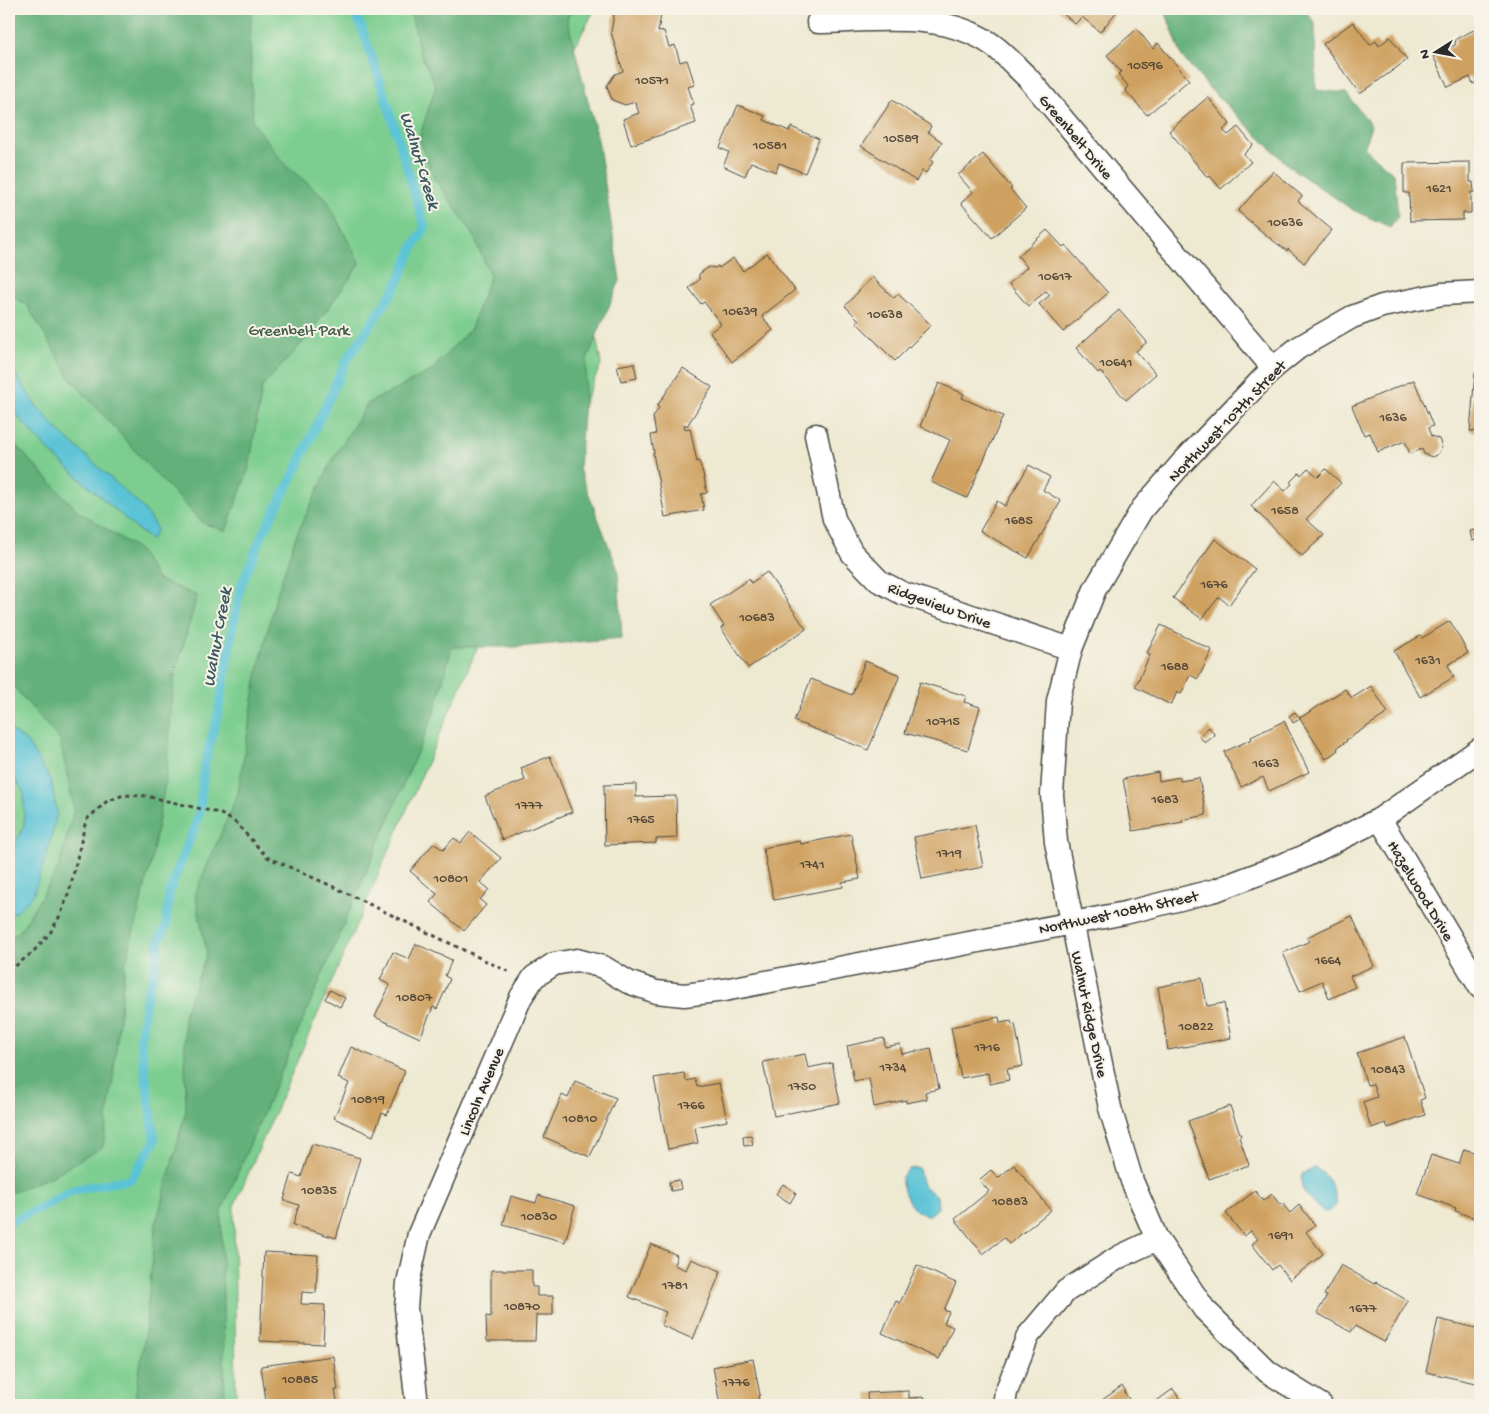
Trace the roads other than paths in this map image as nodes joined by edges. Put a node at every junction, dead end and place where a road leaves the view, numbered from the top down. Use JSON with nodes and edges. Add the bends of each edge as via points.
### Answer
{"nodes":[{"id":1,"x":818,"y":22,"type":"dead end"},
{"id":2,"x":1480,"y":292,"type":"edge"},
{"id":3,"x":1273,"y":368,"type":"junction"},
{"id":4,"x":816,"y":435,"type":"dead end"},
{"id":5,"x":1130,"y":529,"type":"joint"},
{"id":6,"x":1071,"y":649,"type":"junction"},
{"id":7,"x":1480,"y":749,"type":"edge"},
{"id":8,"x":1380,"y":818,"type":"junction"},
{"id":9,"x":1072,"y":922,"type":"junction"},
{"id":10,"x":1480,"y":987,"type":"edge"},
{"id":11,"x":724,"y":990,"type":"joint"},
{"id":12,"x":1158,"y":1239,"type":"junction"},
{"id":13,"x":418,"y":1405,"type":"edge"},
{"id":14,"x":1004,"y":1405,"type":"edge"},
{"id":15,"x":1321,"y":1405,"type":"edge"}],
"edges":[{"from":1,"to":3,"type":"street","name":"Greenbelt Drive","via":[[937,22],[967,31],[994,46],[1028,78]]},
{"from":2,"to":3,"type":"street","name":"Northwest 107th Street","via":[[1442,294],[1382,306],[1352,318],[1298,348]]},
{"from":3,"to":5,"type":"street","name":"Northwest 107th Street","via":[[1182,463],[1142,509]]},
{"from":4,"to":6,"type":"street","name":"Ridgeview Drive","via":[[834,519],[852,553],[879,581],[902,593]]},
{"from":5,"to":6,"type":"street","name":"Walnut Ridge Drive","via":[[1095,589]]},
{"from":6,"to":9,"type":"street","name":"Walnut Ridge Drive","via":[[1058,701],[1052,795],[1056,842]]},
{"from":7,"to":8,"type":"street","name":"Northwest 108th Street"},
{"from":8,"to":9,"type":"street","name":"Northwest 108th Street","via":[[1303,857],[1216,890],[1125,913]]},
{"from":8,"to":10,"type":"street","name":"Hazelwood Drive"},
{"from":9,"to":11,"type":"street","name":"Northwest 108th Street"},
{"from":9,"to":12,"type":"street","name":"Walnut Ridge Drive","via":[[1110,1108],[1132,1181]]},
{"from":11,"to":13,"type":"street","name":"Lincoln Avenue","via":[[684,995],[656,992],[628,982],[603,967],[577,960],[554,964],[530,982],[419,1234],[406,1308]]},
{"from":12,"to":14,"type":"street","via":[[1119,1257],[1066,1291],[1028,1336]]},
{"from":12,"to":15,"type":"street","name":"Walnut Ridge Drive","via":[[1204,1309],[1268,1372]]}]}
